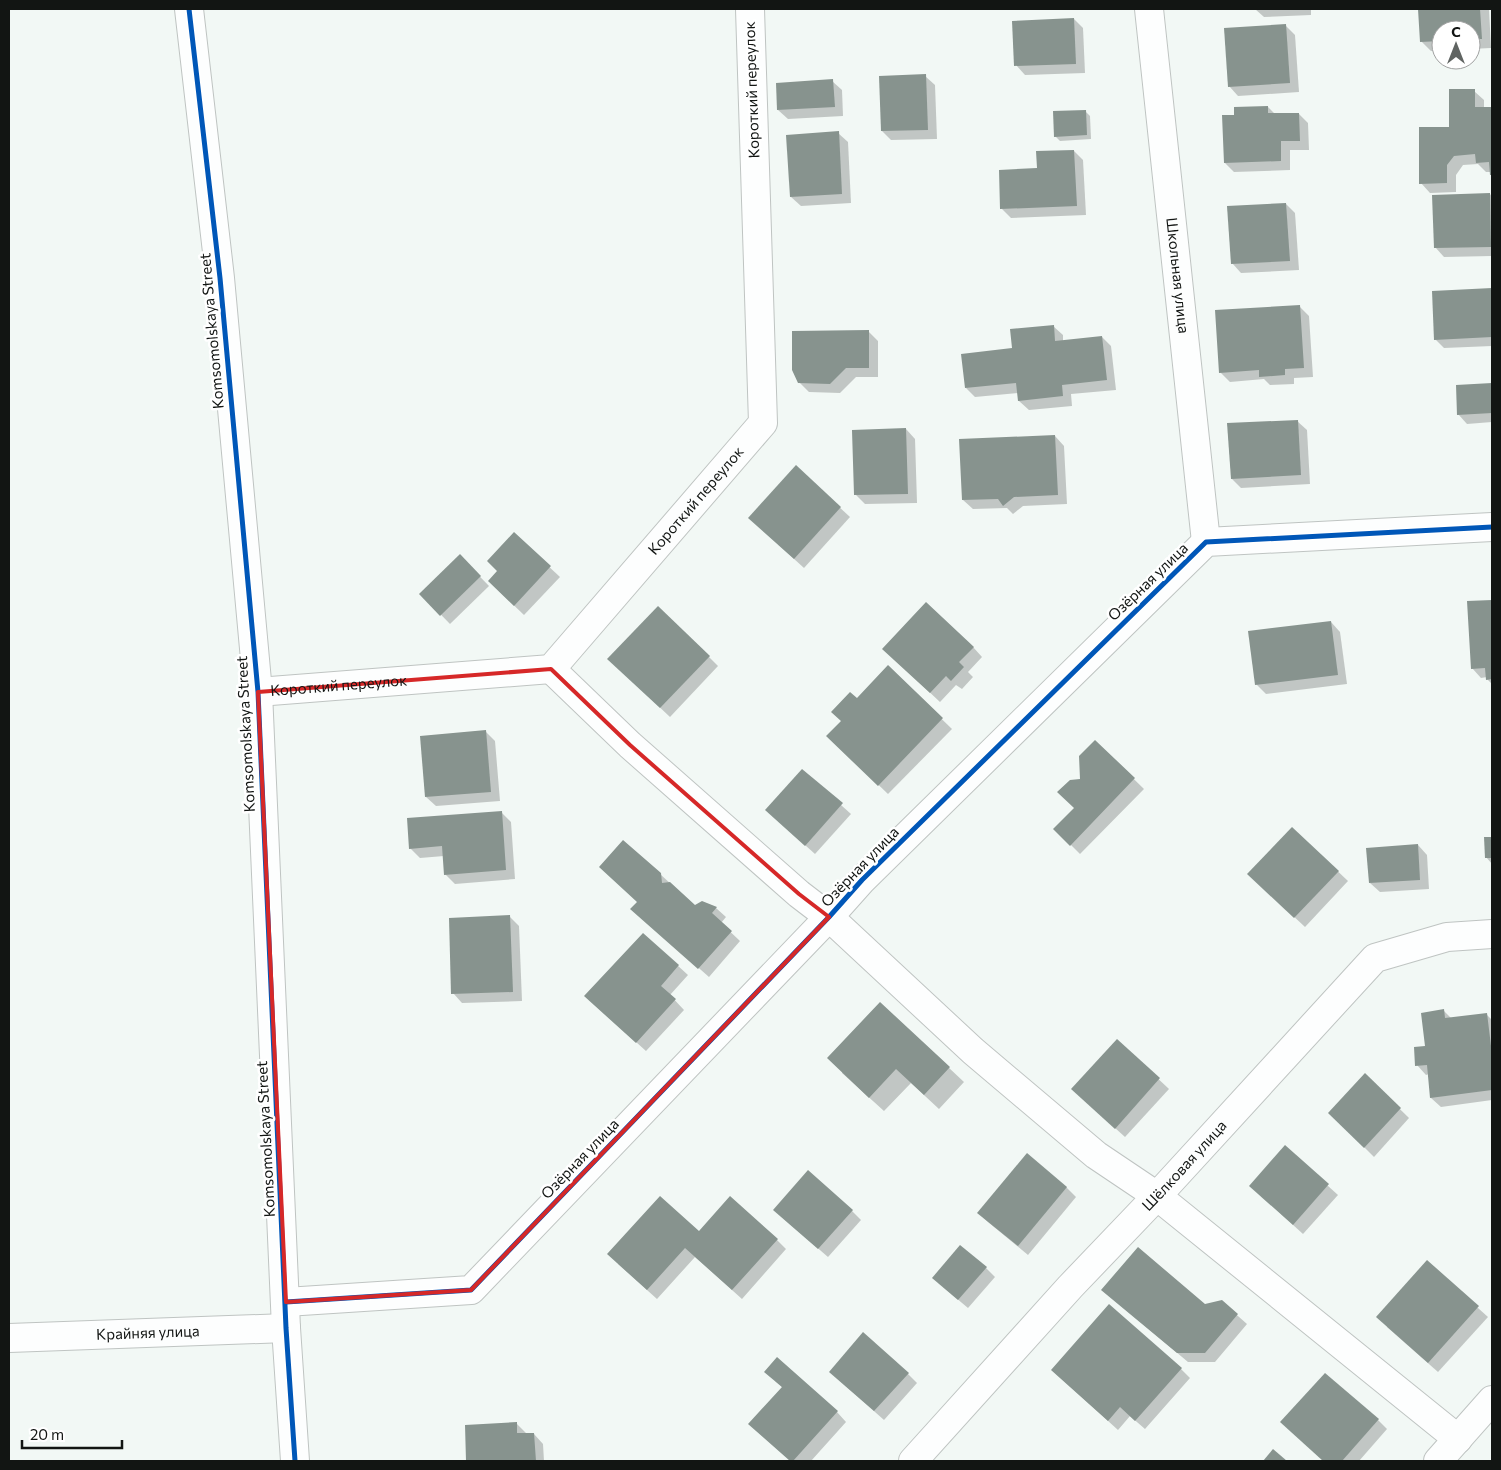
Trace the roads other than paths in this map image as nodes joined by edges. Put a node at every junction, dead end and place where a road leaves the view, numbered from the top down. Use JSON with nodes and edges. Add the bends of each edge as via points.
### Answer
{"nodes":[{"id":1,"x":189,"y":9,"type":"edge"},
{"id":2,"x":750,"y":9,"type":"edge"},
{"id":3,"x":1149,"y":9,"type":"edge"},
{"id":4,"x":1492,"y":527,"type":"edge"},
{"id":5,"x":1206,"y":542,"type":"junction"},
{"id":6,"x":551,"y":669,"type":"junction"},
{"id":7,"x":258,"y":692,"type":"junction"},
{"id":8,"x":829,"y":916,"type":"junction"},
{"id":9,"x":1492,"y":934,"type":"edge"},
{"id":10,"x":1157,"y":1196,"type":"junction"},
{"id":11,"x":286,"y":1315,"type":"junction"},
{"id":12,"x":9,"y":1338,"type":"edge"},
{"id":13,"x":1492,"y":1400,"type":"edge"},
{"id":14,"x":1458,"y":1439,"type":"junction"},
{"id":15,"x":295,"y":1461,"type":"edge"},
{"id":16,"x":913,"y":1461,"type":"edge"},
{"id":17,"x":1438,"y":1461,"type":"edge"}],
"edges":[{"from":1,"to":7,"type":"street","name":"Komsomolskaya Street","via":[[220,278]]},
{"from":2,"to":6,"type":"street","name":"Короткий переулок","via":[[763,423]]},
{"from":3,"to":5,"type":"street","name":"Школьная улица"},
{"from":4,"to":5,"type":"street","name":"Озёрная улица"},
{"from":5,"to":8,"type":"street","name":"Озёрная улица"},
{"from":6,"to":7,"type":"street","name":"Короткий переулок"},
{"from":6,"to":8,"type":"street","via":[[630,745],[799,894]]},
{"from":7,"to":11,"type":"street","name":"Komsomolskaya Street"},
{"from":8,"to":10,"type":"street","via":[[973,1051],[1096,1154]]},
{"from":8,"to":11,"type":"street","name":"Озёрная улица","via":[[471,1290]]},
{"from":9,"to":10,"type":"street","name":"Шёлковая улица","via":[[1447,937],[1375,958]]},
{"from":10,"to":14,"type":"street"},
{"from":10,"to":16,"type":"street","name":"Шёлковая улица"},
{"from":11,"to":12,"type":"street","name":"Крайняя улица"},
{"from":11,"to":15,"type":"street","name":"Komsomolskaya Street"},
{"from":13,"to":14,"type":"street"},
{"from":14,"to":17,"type":"street"}]}
